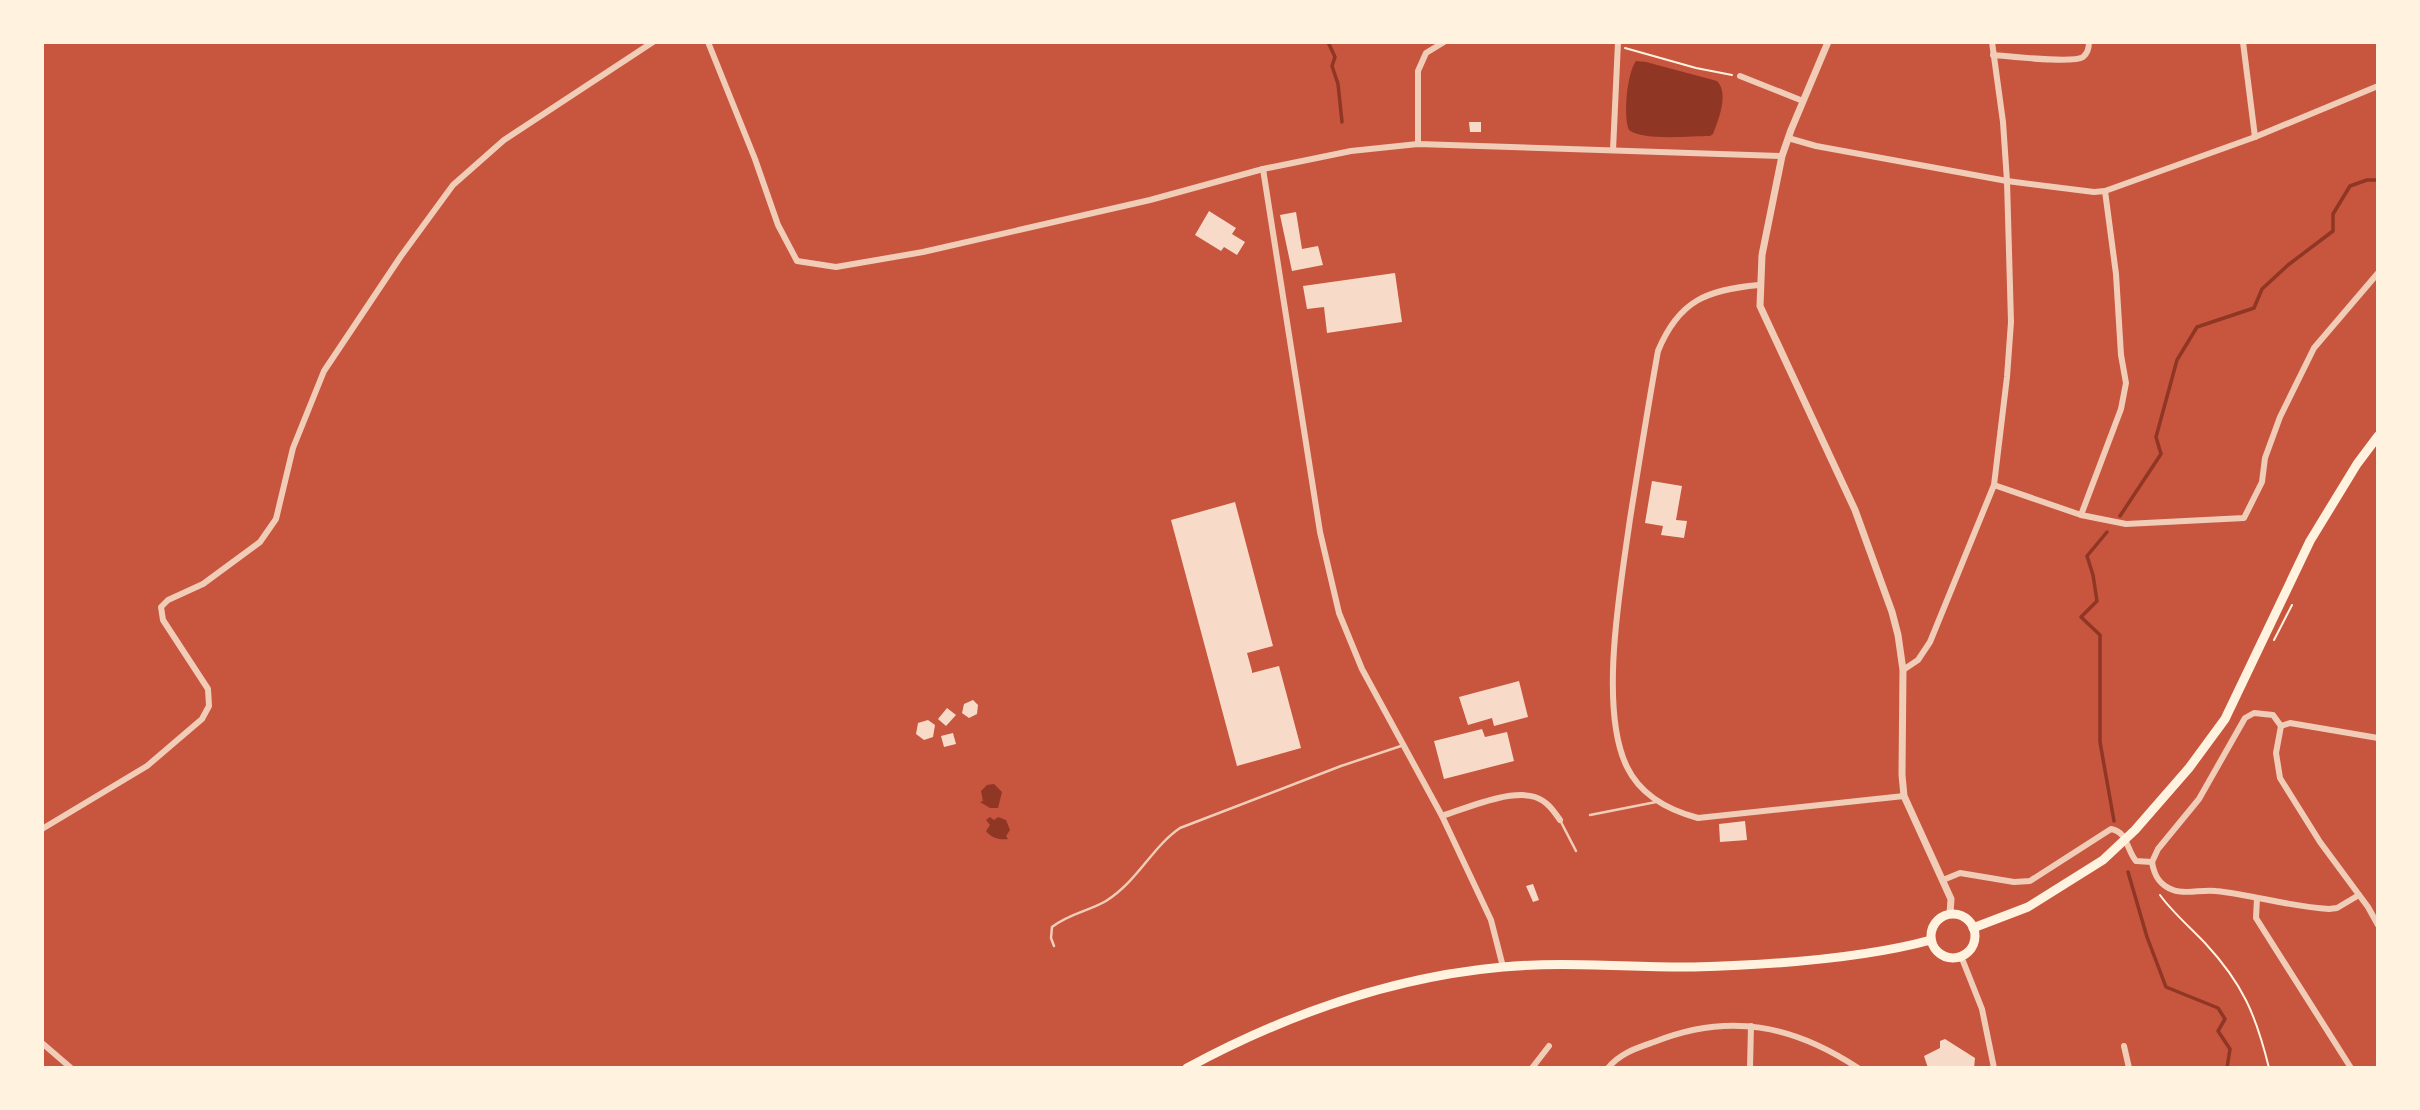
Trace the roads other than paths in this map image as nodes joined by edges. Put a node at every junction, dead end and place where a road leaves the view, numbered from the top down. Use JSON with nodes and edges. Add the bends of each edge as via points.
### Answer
{"nodes":[{"id":1,"x":653,"y":42,"type":"edge"},
{"id":2,"x":708,"y":42,"type":"edge"},
{"id":3,"x":1444,"y":42,"type":"edge"},
{"id":4,"x":1828,"y":42,"type":"edge"},
{"id":5,"x":1992,"y":42,"type":"edge"},
{"id":6,"x":2089,"y":42,"type":"edge"},
{"id":7,"x":2243,"y":42,"type":"edge"},
{"id":8,"x":1618,"y":44,"type":"edge"},
{"id":9,"x":1993,"y":55,"type":"junction"},
{"id":10,"x":1740,"y":76,"type":"road end"},
{"id":11,"x":2378,"y":86,"type":"edge"},
{"id":12,"x":1803,"y":101,"type":"junction"},
{"id":13,"x":2255,"y":137,"type":"junction"},
{"id":14,"x":1788,"y":138,"type":"junction"},
{"id":15,"x":1418,"y":144,"type":"junction"},
{"id":16,"x":1613,"y":150,"type":"junction"},
{"id":17,"x":1783,"y":156,"type":"junction"},
{"id":18,"x":1263,"y":169,"type":"junction"},
{"id":19,"x":2007,"y":181,"type":"junction"},
{"id":20,"x":2105,"y":191,"type":"junction"},
{"id":21,"x":2378,"y":273,"type":"edge"},
{"id":22,"x":1759,"y":285,"type":"junction"},
{"id":23,"x":2378,"y":436,"type":"edge"},
{"id":24,"x":1994,"y":485,"type":"junction"},
{"id":25,"x":2081,"y":515,"type":"junction"},
{"id":26,"x":1903,"y":670,"type":"junction"},
{"id":27,"x":2281,"y":726,"type":"junction"},
{"id":28,"x":2378,"y":738,"type":"edge"},
{"id":29,"x":1404,"y":745,"type":"junction"},
{"id":30,"x":1905,"y":796,"type":"junction"},
{"id":31,"x":1657,"y":802,"type":"junction"},
{"id":32,"x":1590,"y":815,"type":"dead end"},
{"id":33,"x":1442,"y":816,"type":"junction"},
{"id":34,"x":1560,"y":820,"type":"joint"},
{"id":35,"x":42,"y":829,"type":"edge"},
{"id":36,"x":1576,"y":851,"type":"dead end"},
{"id":37,"x":2152,"y":862,"type":"junction"},
{"id":38,"x":1943,"y":880,"type":"junction"},
{"id":39,"x":2359,"y":895,"type":"junction"},
{"id":40,"x":2257,"y":898,"type":"junction"},
{"id":41,"x":1950,"y":914,"type":"junction"},
{"id":42,"x":2378,"y":925,"type":"edge"},
{"id":43,"x":1973,"y":928,"type":"junction"},
{"id":44,"x":1931,"y":940,"type":"junction"},
{"id":45,"x":1054,"y":946,"type":"dead end"},
{"id":46,"x":1961,"y":956,"type":"junction"},
{"id":47,"x":1503,"y":967,"type":"junction"},
{"id":48,"x":1751,"y":1026,"type":"junction"},
{"id":49,"x":42,"y":1043,"type":"edge"},
{"id":50,"x":1549,"y":1046,"type":"dead end"},
{"id":51,"x":2124,"y":1046,"type":"dead end"},
{"id":52,"x":71,"y":1068,"type":"edge"},
{"id":53,"x":1187,"y":1068,"type":"edge"},
{"id":54,"x":1532,"y":1068,"type":"edge"},
{"id":55,"x":1608,"y":1068,"type":"edge"},
{"id":56,"x":1750,"y":1068,"type":"edge"},
{"id":57,"x":1858,"y":1068,"type":"edge"},
{"id":58,"x":1994,"y":1068,"type":"edge"},
{"id":59,"x":2129,"y":1068,"type":"edge"},
{"id":60,"x":2351,"y":1068,"type":"edge"}],
"edges":[{"from":1,"to":35,"type":"street","via":[[504,140],[453,185],[324,371],[293,448],[276,519],[260,542],[203,584],[161,607],[163,620],[208,689],[209,706],[202,719],[147,766]]},
{"from":2,"to":18,"type":"street","via":[[778,225],[797,261],[836,267],[923,252]]},
{"from":3,"to":15,"type":"street","via":[[1426,53],[1418,71]]},
{"from":4,"to":12,"type":"street"},
{"from":5,"to":9,"type":"street"},
{"from":6,"to":9,"type":"street","via":[[2082,57],[2070,60]]},
{"from":7,"to":13,"type":"street"},
{"from":8,"to":16,"type":"street"},
{"from":9,"to":19,"type":"street"},
{"from":10,"to":12,"type":"street"},
{"from":11,"to":13,"type":"street"},
{"from":12,"to":14,"type":"street"},
{"from":13,"to":20,"type":"street"},
{"from":14,"to":17,"type":"street"},
{"from":14,"to":19,"type":"street"},
{"from":15,"to":16,"type":"street"},
{"from":15,"to":18,"type":"street","via":[[1351,151]]},
{"from":16,"to":17,"type":"street"},
{"from":17,"to":22,"type":"street"},
{"from":18,"to":29,"type":"street","via":[[1333,590],[1362,669]]},
{"from":19,"to":20,"type":"street"},
{"from":19,"to":24,"type":"street","via":[[2011,322]]},
{"from":20,"to":25,"type":"street","via":[[2126,383],[2121,410]]},
{"from":21,"to":25,"type":"street","via":[[2314,348],[2280,416],[2262,482],[2244,518],[2126,524]]},
{"from":22,"to":26,"type":"street","via":[[1760,306],[1855,510],[1892,612]]},
{"from":22,"to":31,"type":"street","via":[[1708,295],[1682,310],[1667,331],[1656,363],[1623,564],[1614,652],[1616,736],[1632,776]]},
{"from":23,"to":43,"type":"main road","via":[[2310,541],[2225,719],[2189,768],[2103,860],[2028,907]]},
{"from":24,"to":25,"type":"street"},
{"from":24,"to":26,"type":"street","via":[[1930,642],[1918,660]]},
{"from":26,"to":30,"type":"street"},
{"from":27,"to":28,"type":"street","via":[[2290,723]]},
{"from":27,"to":37,"type":"street","via":[[2273,715],[2254,713],[2245,718],[2199,799]]},
{"from":27,"to":39,"type":"street","via":[[2276,753],[2280,778]]},
{"from":29,"to":33,"type":"street"},
{"from":29,"to":45,"type":"lane","via":[[1180,828],[1139,874],[1107,901],[1052,927]]},
{"from":30,"to":31,"type":"street","via":[[1698,818]]},
{"from":30,"to":38,"type":"street"},
{"from":31,"to":32,"type":"lane"},
{"from":33,"to":34,"type":"street","via":[[1521,794],[1537,797]]},
{"from":33,"to":47,"type":"street","via":[[1496,933]]},
{"from":34,"to":36,"type":"lane"},
{"from":37,"to":38,"type":"street","via":[[2136,862],[2124,836],[2111,829],[2030,881],[1960,873]]},
{"from":37,"to":40,"type":"street","via":[[2158,881],[2171,890],[2213,890]]},
{"from":38,"to":41,"type":"street","via":[[1951,899]]},
{"from":39,"to":40,"type":"street","via":[[2329,909]]},
{"from":39,"to":42,"type":"street"},
{"from":40,"to":60,"type":"street","via":[[2256,918]]},
{"from":41,"to":43,"type":"main road","via":[[1965,918]]},
{"from":41,"to":44,"type":"main road","via":[[1934,923]]},
{"from":43,"to":46,"type":"main road","via":[[1970,949]]},
{"from":44,"to":46,"type":"main road","via":[[1945,957]]},
{"from":44,"to":47,"type":"main road","via":[[1780,962]]},
{"from":46,"to":58,"type":"street","via":[[1982,1009]]},
{"from":47,"to":53,"type":"main road","via":[[1430,977],[1325,1005],[1230,1044]]},
{"from":48,"to":55,"type":"street","via":[[1710,1026],[1668,1036],[1624,1054]]},
{"from":48,"to":56,"type":"street"},
{"from":48,"to":57,"type":"street","via":[[1785,1031]]},
{"from":49,"to":52,"type":"street"},
{"from":50,"to":54,"type":"street"},
{"from":51,"to":59,"type":"street"}]}
